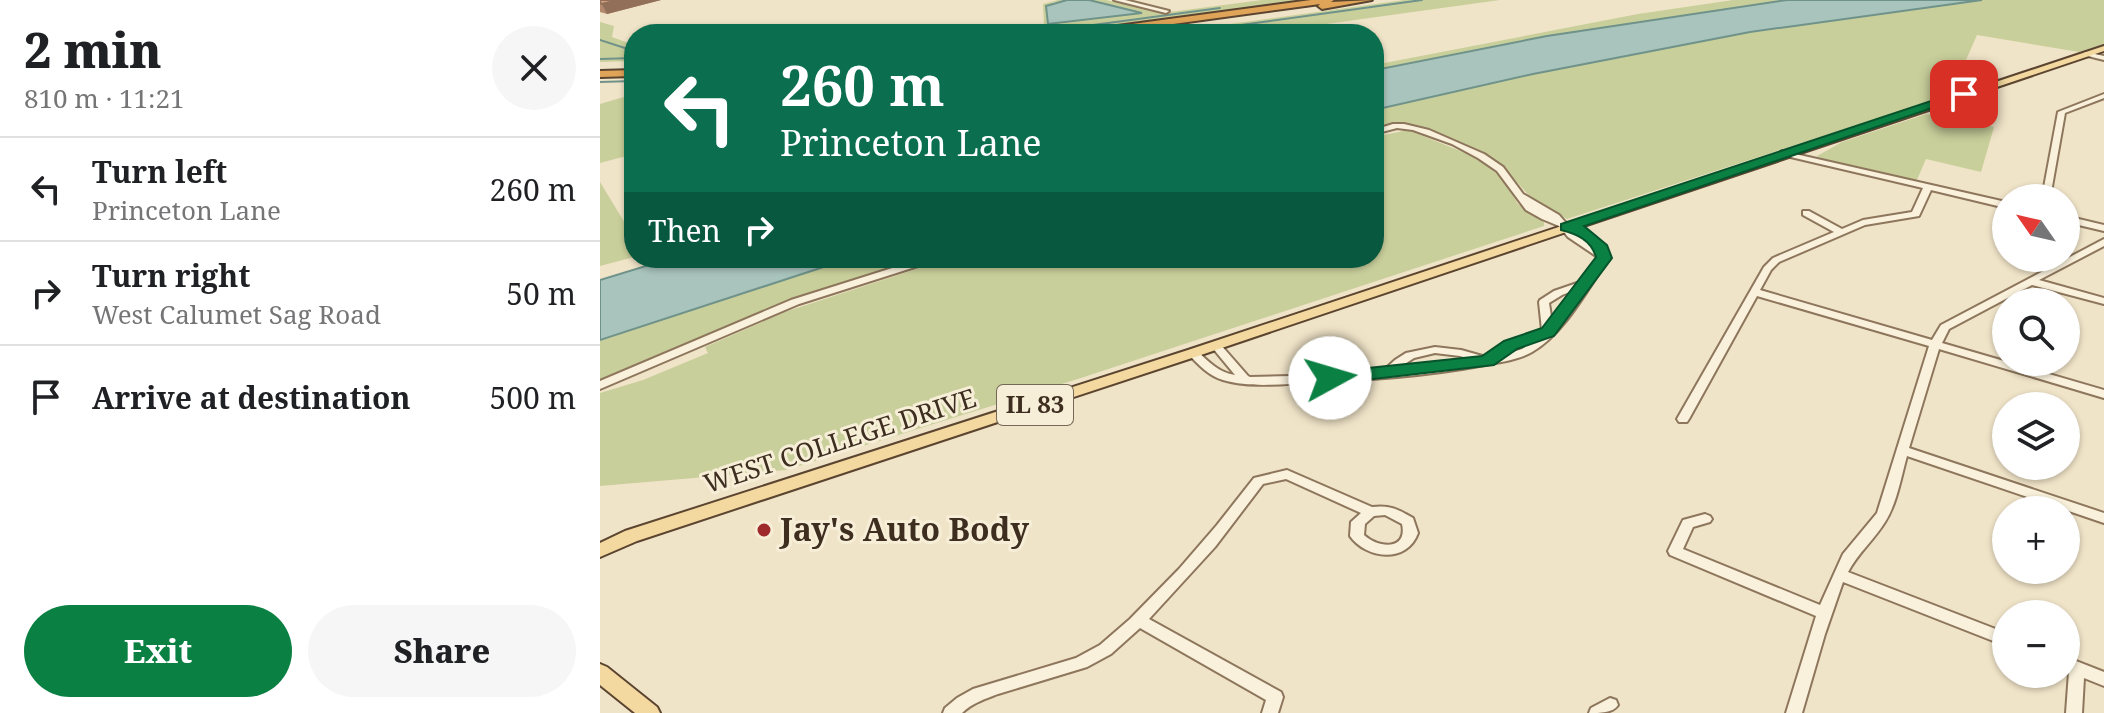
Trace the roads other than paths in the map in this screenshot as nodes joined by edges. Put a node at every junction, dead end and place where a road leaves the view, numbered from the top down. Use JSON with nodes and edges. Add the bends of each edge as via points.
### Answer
{"nodes":[{"id":1,"x":1117,"y":0,"type":"edge"},
{"id":2,"x":1330,"y":0,"type":"edge"},
{"id":3,"x":1368,"y":0,"type":"edge"},
{"id":4,"x":1166,"y":11,"type":"dead end"},
{"id":5,"x":1154,"y":24,"type":"edge"},
{"id":6,"x":1194,"y":24,"type":"edge"},
{"id":7,"x":2104,"y":48,"type":"edge"},
{"id":8,"x":2086,"y":54,"type":"junction"},
{"id":9,"x":2104,"y":58,"type":"edge"},
{"id":10,"x":624,"y":66,"type":"edge"},
{"id":11,"x":600,"y":67,"type":"edge"},
{"id":12,"x":624,"y":73,"type":"edge"},
{"id":13,"x":600,"y":74,"type":"edge"},
{"id":14,"x":2104,"y":96,"type":"edge"},
{"id":15,"x":1384,"y":130,"type":"edge"},
{"id":16,"x":1785,"y":153,"type":"junction"},
{"id":17,"x":2049,"y":184,"type":"edge"},
{"id":18,"x":1927,"y":188,"type":"junction"},
{"id":19,"x":1992,"y":202,"type":"edge"},
{"id":20,"x":1806,"y":213,"type":"dead end"},
{"id":21,"x":2080,"y":222,"type":"edge"},
{"id":22,"x":1566,"y":227,"type":"junction"},
{"id":23,"x":2104,"y":228,"type":"edge"},
{"id":24,"x":1841,"y":232,"type":"junction"},
{"id":25,"x":2104,"y":242,"type":"edge"},
{"id":26,"x":902,"y":268,"type":"edge"},
{"id":27,"x":2030,"y":281,"type":"junction"},
{"id":28,"x":1585,"y":284,"type":"junction"},
{"id":29,"x":1756,"y":292,"type":"junction"},
{"id":30,"x":2104,"y":301,"type":"edge"},
{"id":31,"x":1548,"y":332,"type":"junction"},
{"id":32,"x":1935,"y":345,"type":"junction"},
{"id":33,"x":1216,"y":346,"type":"junction"},
{"id":34,"x":1193,"y":353,"type":"junction"},
{"id":35,"x":1487,"y":361,"type":"junction"},
{"id":36,"x":1388,"y":372,"type":"junction"},
{"id":37,"x":1244,"y":379,"type":"junction"},
{"id":38,"x":600,"y":385,"type":"edge"},
{"id":39,"x":2104,"y":394,"type":"edge"},
{"id":40,"x":1683,"y":419,"type":"dead end"},
{"id":41,"x":1902,"y":450,"type":"junction"},
{"id":42,"x":1371,"y":512,"type":"dead end"},
{"id":43,"x":2104,"y":518,"type":"edge"},
{"id":44,"x":1705,"y":519,"type":"dead end"},
{"id":45,"x":631,"y":536,"type":"junction"},
{"id":46,"x":600,"y":542,"type":"edge"},
{"id":47,"x":600,"y":550,"type":"edge"},
{"id":48,"x":1840,"y":575,"type":"junction"},
{"id":49,"x":1825,"y":614,"type":"junction"},
{"id":50,"x":1139,"y":620,"type":"junction"},
{"id":51,"x":1992,"y":635,"type":"edge"},
{"id":52,"x":2080,"y":669,"type":"edge"},
{"id":53,"x":600,"y":673,"type":"edge"},
{"id":54,"x":2104,"y":679,"type":"edge"},
{"id":55,"x":2073,"y":688,"type":"edge"},
{"id":56,"x":1273,"y":705,"type":"edge"},
{"id":57,"x":650,"y":713,"type":"edge"},
{"id":58,"x":951,"y":713,"type":"edge"},
{"id":59,"x":1794,"y":713,"type":"edge"},
{"id":60,"x":2074,"y":713,"type":"edge"}],
"edges":[{"from":1,"to":4,"type":"street"},
{"from":2,"to":5,"type":"highway"},
{"from":3,"to":6,"type":"highway"},
{"from":7,"to":8,"type":"main road","number":"IL 83"},
{"from":8,"to":9,"type":"street"},
{"from":8,"to":16,"type":"main road","number":"IL 83"},
{"from":10,"to":11,"type":"highway"},
{"from":12,"to":13,"type":"highway"},
{"from":14,"to":17,"type":"street","via":[[2062,112]]},
{"from":15,"to":22,"type":"street","via":[[1403,125],[1460,147],[1499,168],[1534,212]]},
{"from":16,"to":18,"type":"street"},
{"from":16,"to":22,"type":"main road","number":"IL 83"},
{"from":18,"to":19,"type":"street"},
{"from":18,"to":24,"type":"street","via":[[1916,214]]},
{"from":20,"to":24,"type":"street"},
{"from":21,"to":23,"type":"street"},
{"from":22,"to":28,"type":"street","via":[[1604,258]]},
{"from":22,"to":33,"type":"main road","name":"WEST COLLEGE DRIVE","number":"IL 83"},
{"from":24,"to":29,"type":"street","via":[[1776,260]]},
{"from":25,"to":27,"type":"street"},
{"from":26,"to":38,"type":"street","via":[[795,302]]},
{"from":27,"to":30,"type":"street"},
{"from":27,"to":32,"type":"street","via":[[1945,327]]},
{"from":28,"to":31,"type":"street"},
{"from":28,"to":31,"type":"street","via":[[1544,302]]},
{"from":29,"to":32,"type":"street"},
{"from":29,"to":40,"type":"street"},
{"from":31,"to":35,"type":"street","via":[[1524,353]]},
{"from":32,"to":39,"type":"street"},
{"from":32,"to":41,"type":"street"},
{"from":33,"to":34,"type":"main road","name":"WEST COLLEGE DRIVE","number":"IL 83"},
{"from":33,"to":37,"type":"street"},
{"from":34,"to":37,"type":"street","via":[[1221,376]]},
{"from":34,"to":45,"type":"main road","name":"WEST COLLEGE DRIVE","number":"IL 83"},
{"from":35,"to":36,"type":"street"},
{"from":35,"to":36,"type":"street","via":[[1457,350],[1433,350],[1409,354]]},
{"from":36,"to":37,"type":"street"},
{"from":41,"to":43,"type":"street"},
{"from":41,"to":48,"type":"street","via":[[1883,514],[1849,555]]},
{"from":42,"to":50,"type":"street","via":[[1287,474],[1259,481],[1213,542]]},
{"from":44,"to":49,"type":"street","via":[[1688,524],[1675,551]]},
{"from":45,"to":46,"type":"main road","name":"WEST COLLEGE DRIVE","number":"IL 83"},
{"from":45,"to":47,"type":"main road","name":"WEST COLLEGE DRIVE","number":"IL 83"},
{"from":48,"to":49,"type":"street"},
{"from":48,"to":51,"type":"street"},
{"from":49,"to":59,"type":"street"},
{"from":50,"to":56,"type":"street"},
{"from":50,"to":58,"type":"street","via":[[1097,655],[985,692]]},
{"from":52,"to":54,"type":"street"},
{"from":53,"to":57,"type":"main road"},
{"from":55,"to":60,"type":"street"}]}
